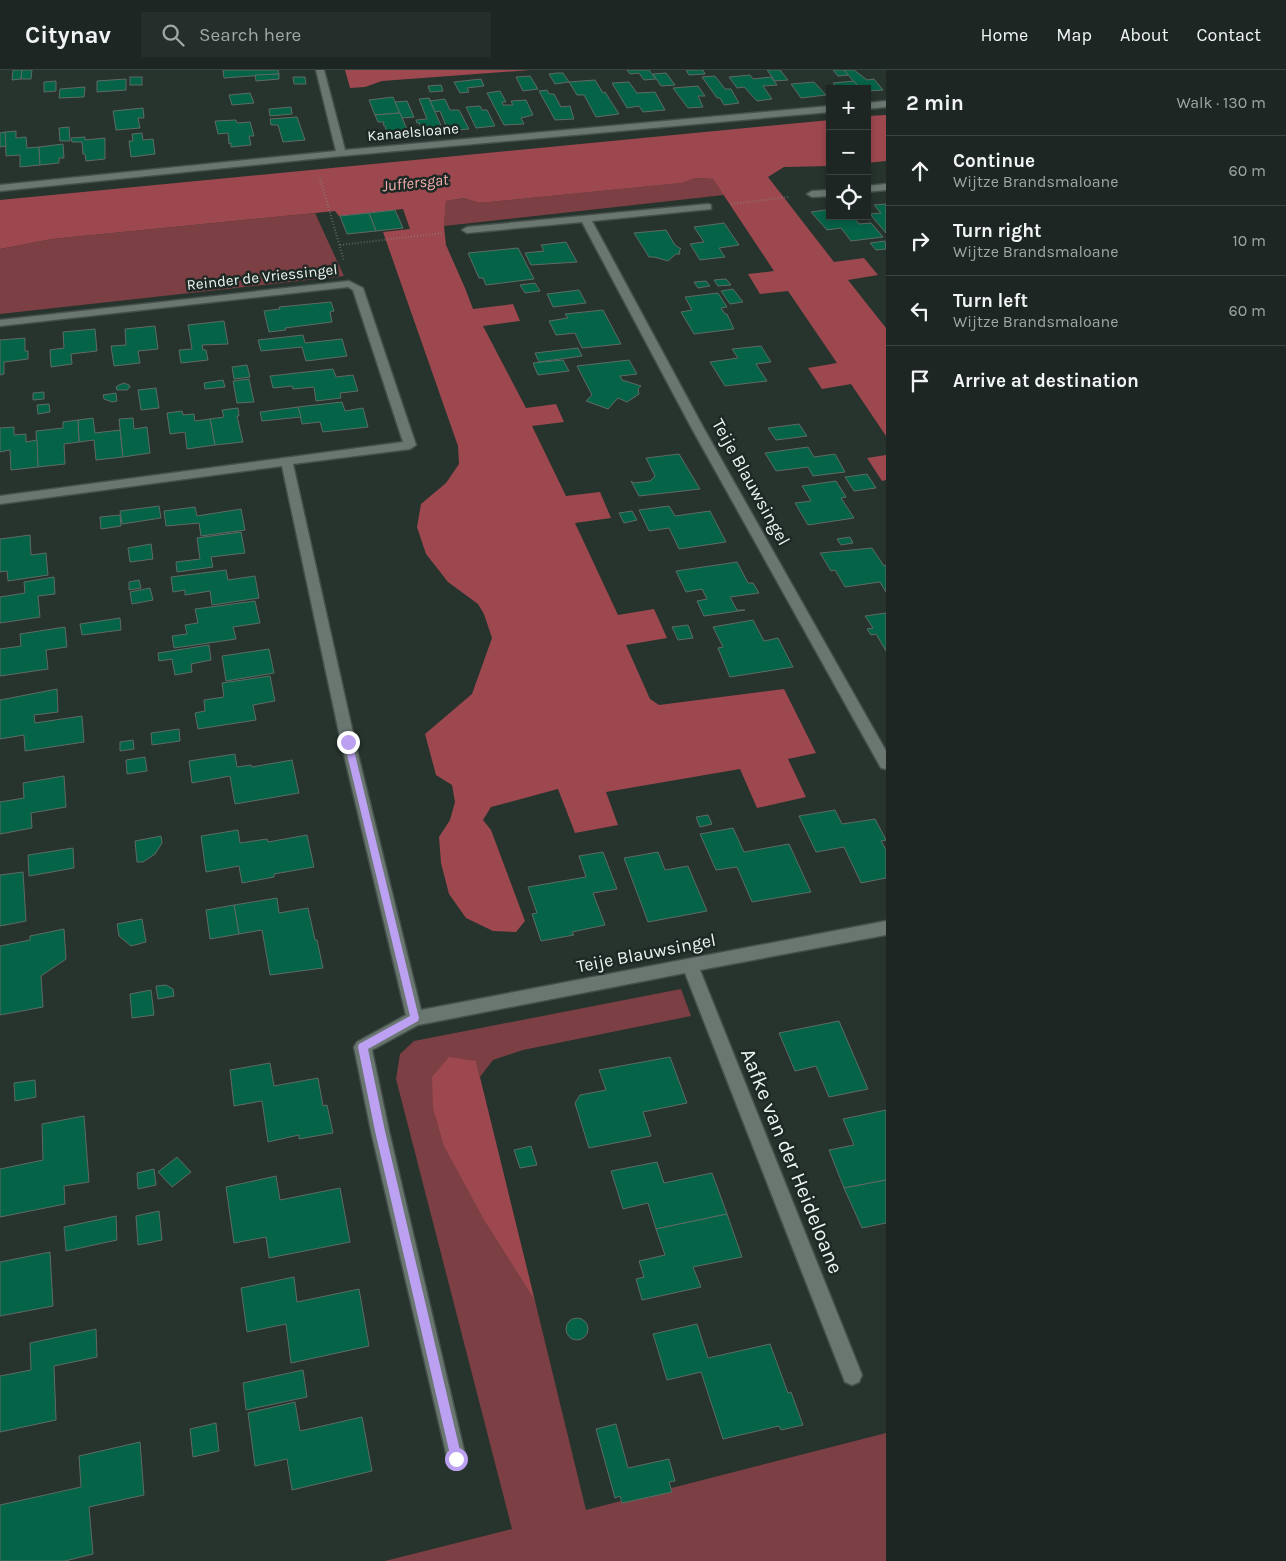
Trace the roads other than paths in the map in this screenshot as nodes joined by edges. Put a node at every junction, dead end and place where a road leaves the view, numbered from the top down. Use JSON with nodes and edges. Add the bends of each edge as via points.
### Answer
{"nodes":[{"id":1,"x":320,"y":70,"type":"edge"},
{"id":2,"x":886,"y":104,"type":"edge"},
{"id":3,"x":871,"y":106,"type":"edge"},
{"id":4,"x":826,"y":109,"type":"edge"},
{"id":5,"x":341,"y":153,"type":"junction"},
{"id":6,"x":886,"y":187,"type":"edge"},
{"id":7,"x":0,"y":188,"type":"edge"},
{"id":8,"x":871,"y":189,"type":"edge"},
{"id":9,"x":826,"y":193,"type":"edge"},
{"id":10,"x":812,"y":194,"type":"road end"},
{"id":11,"x":708,"y":207,"type":"road end"},
{"id":12,"x":585,"y":218,"type":"junction"},
{"id":13,"x":467,"y":230,"type":"road end"},
{"id":14,"x":0,"y":323,"type":"edge"},
{"id":15,"x":287,"y":463,"type":"junction"},
{"id":16,"x":0,"y":500,"type":"edge"},
{"id":17,"x":886,"y":764,"type":"edge"},
{"id":18,"x":886,"y":928,"type":"edge"},
{"id":19,"x":690,"y":965,"type":"junction"},
{"id":20,"x":415,"y":1018,"type":"junction"},
{"id":21,"x":852,"y":1375,"type":"dead end"},
{"id":22,"x":456,"y":1459,"type":"dead end"}],
"edges":[{"from":1,"to":5,"type":"street"},
{"from":2,"to":3,"type":"street"},
{"from":4,"to":5,"type":"street","name":"Kanaelsloane"},
{"from":5,"to":7,"type":"street","name":"Kanaelsloane"},
{"from":6,"to":8,"type":"street"},
{"from":9,"to":10,"type":"street"},
{"from":11,"to":12,"type":"street"},
{"from":12,"to":13,"type":"street"},
{"from":12,"to":17,"type":"street","name":"Teije Blauwsingel","via":[[702,436]]},
{"from":14,"to":15,"type":"street","name":"Reinder de Vriessingel","via":[[349,284],[358,288],[410,445]]},
{"from":15,"to":16,"type":"street","name":"Reinder de Vriessingel"},
{"from":15,"to":20,"type":"street","via":[[348,742]]},
{"from":18,"to":19,"type":"street","name":"Teije Blauwsingel"},
{"from":19,"to":20,"type":"street","name":"Teije Blauwsingel"},
{"from":19,"to":21,"type":"street","name":"Aafke van der Heideloane"},
{"from":20,"to":22,"type":"street","name":"Teije Blauwsingel","via":[[363,1047]]}]}
